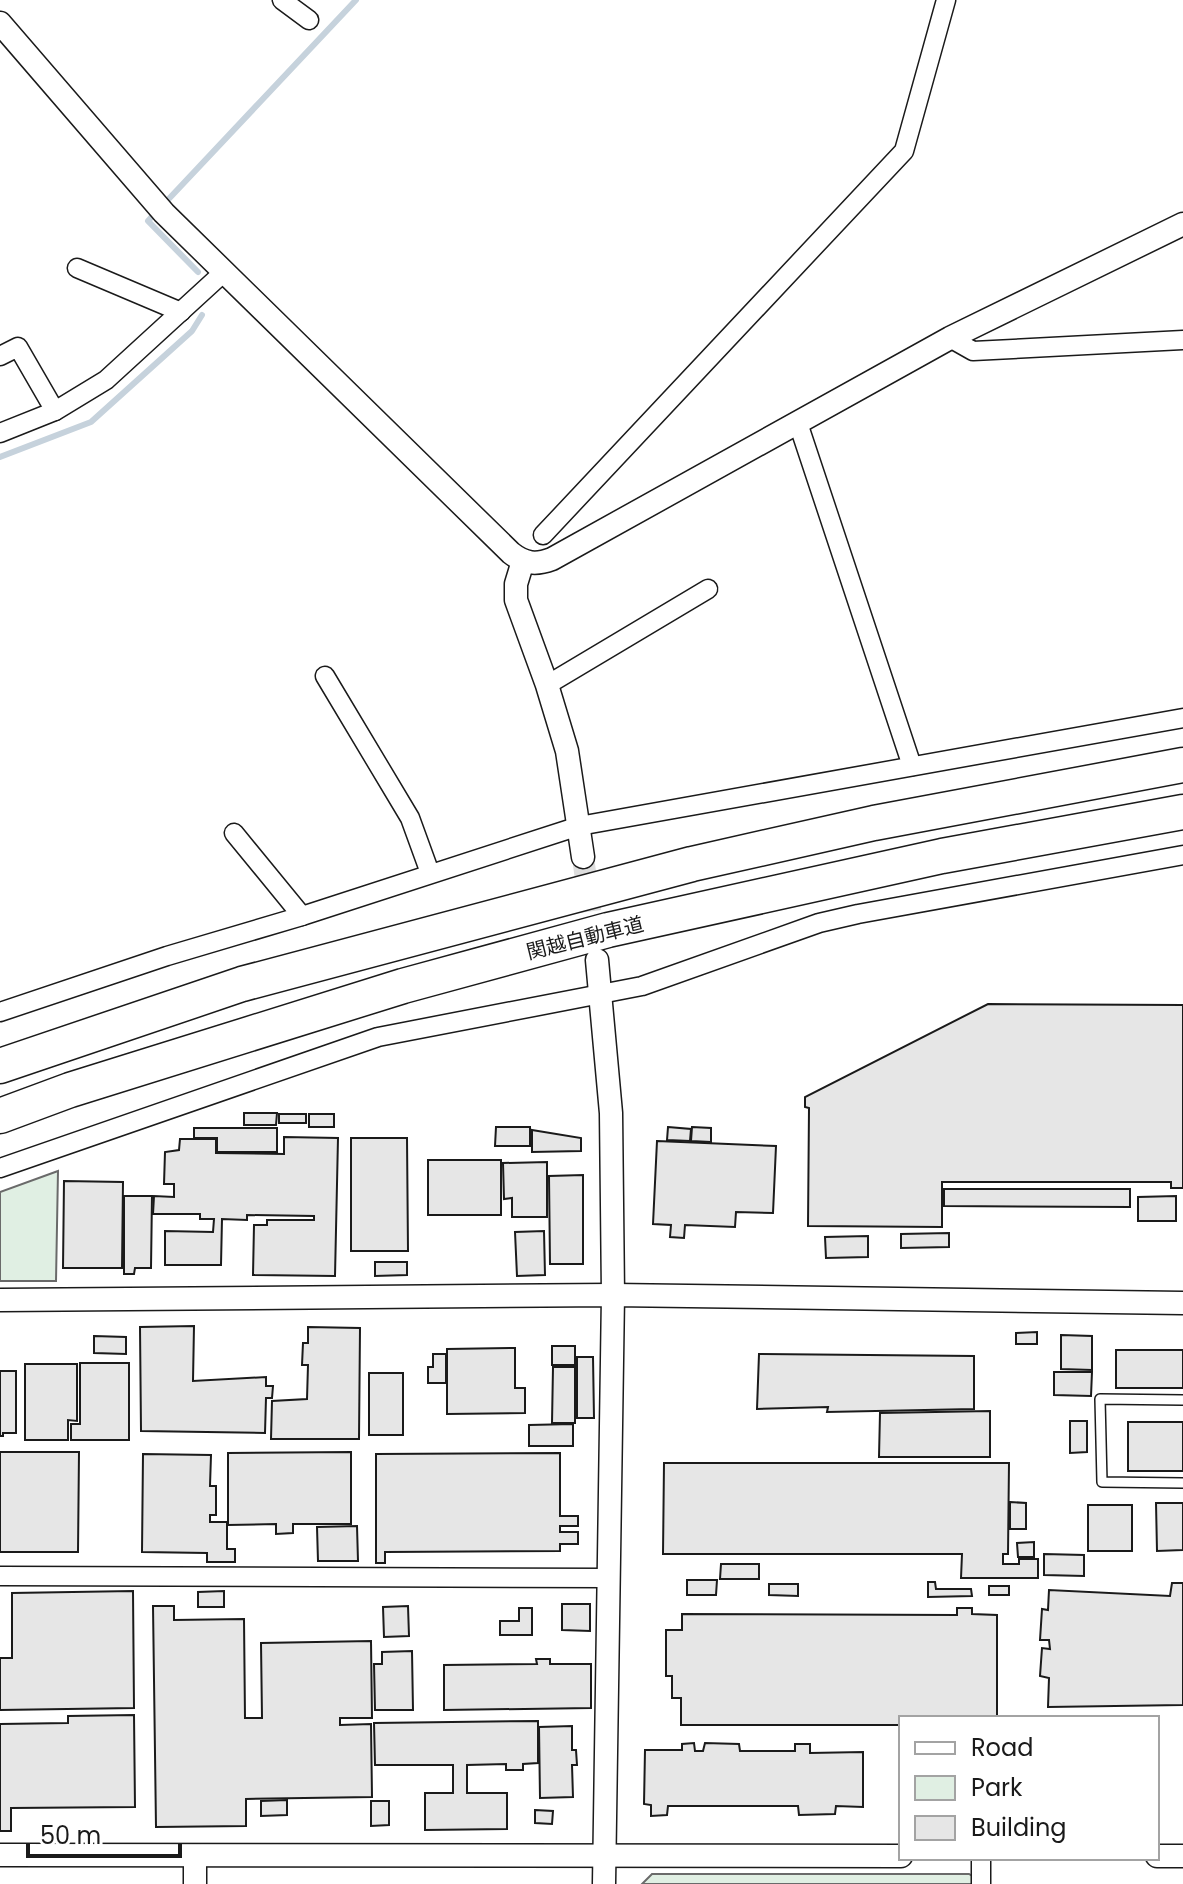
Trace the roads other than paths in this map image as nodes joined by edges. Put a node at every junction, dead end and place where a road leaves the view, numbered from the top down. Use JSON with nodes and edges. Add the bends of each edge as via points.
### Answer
{"nodes":[{"id":1,"x":282,"y":0,"type":"edge"},
{"id":2,"x":946,"y":0,"type":"edge"},
{"id":3,"x":309,"y":20,"type":"dead end"},
{"id":4,"x":0,"y":23,"type":"edge"},
{"id":5,"x":1183,"y":224,"type":"edge"},
{"id":6,"x":77,"y":268,"type":"dead end"},
{"id":7,"x":224,"y":272,"type":"junction"},
{"id":8,"x":181,"y":312,"type":"junction"},
{"id":9,"x":950,"y":338,"type":"junction"},
{"id":10,"x":1183,"y":340,"type":"edge"},
{"id":11,"x":0,"y":356,"type":"edge"},
{"id":12,"x":55,"y":411,"type":"junction"},
{"id":13,"x":798,"y":423,"type":"junction"},
{"id":14,"x":0,"y":433,"type":"edge"},
{"id":15,"x":543,"y":535,"type":"dead end"},
{"id":16,"x":523,"y":561,"type":"junction"},
{"id":17,"x":708,"y":589,"type":"dead end"},
{"id":18,"x":325,"y":676,"type":"dead end"},
{"id":19,"x":547,"y":685,"type":"junction"},
{"id":20,"x":1183,"y":718,"type":"edge"},
{"id":21,"x":1183,"y":765,"type":"edge"},
{"id":22,"x":912,"y":766,"type":"junction"},
{"id":23,"x":1183,"y":812,"type":"edge"},
{"id":24,"x":579,"y":826,"type":"junction"},
{"id":25,"x":234,"y":833,"type":"dead end"},
{"id":26,"x":1183,"y":855,"type":"edge"},
{"id":27,"x":583,"y":857,"type":"tunnel mouth"},
{"id":28,"x":430,"y":873,"type":"junction"},
{"id":29,"x":302,"y":916,"type":"junction"},
{"id":30,"x":597,"y":960,"type":"tunnel mouth"},
{"id":31,"x":601,"y":995,"type":"junction"},
{"id":32,"x":0,"y":1012,"type":"edge"},
{"id":33,"x":0,"y":1066,"type":"edge"},
{"id":34,"x":0,"y":1116,"type":"edge"},
{"id":35,"x":0,"y":1168,"type":"edge"},
{"id":36,"x":613,"y":1295,"type":"junction"},
{"id":37,"x":0,"y":1300,"type":"edge"},
{"id":38,"x":1183,"y":1303,"type":"edge"},
{"id":39,"x":1183,"y":1400,"type":"edge"},
{"id":40,"x":1183,"y":1483,"type":"edge"},
{"id":41,"x":0,"y":1576,"type":"edge"},
{"id":42,"x":610,"y":1578,"type":"junction"},
{"id":43,"x":0,"y":1855,"type":"edge"},
{"id":44,"x":195,"y":1856,"type":"junction"},
{"id":45,"x":899,"y":1856,"type":"edge"},
{"id":46,"x":1159,"y":1856,"type":"edge"},
{"id":47,"x":1183,"y":1856,"type":"edge"},
{"id":48,"x":604,"y":1857,"type":"junction"},
{"id":49,"x":981,"y":1860,"type":"edge"},
{"id":50,"x":195,"y":1884,"type":"edge"},
{"id":51,"x":604,"y":1884,"type":"edge"},
{"id":52,"x":981,"y":1884,"type":"edge"}],
"edges":[{"from":1,"to":3,"type":"street"},
{"from":2,"to":15,"type":"street","via":[[904,151]]},
{"from":4,"to":7,"type":"street","via":[[159,208]]},
{"from":5,"to":9,"type":"street"},
{"from":6,"to":8,"type":"street"},
{"from":7,"to":8,"type":"street"},
{"from":7,"to":16,"type":"street"},
{"from":8,"to":12,"type":"street","via":[[106,380]]},
{"from":9,"to":10,"type":"street","via":[[973,351]]},
{"from":9,"to":13,"type":"street"},
{"from":11,"to":12,"type":"street","via":[[18,347]]},
{"from":12,"to":14,"type":"street"},
{"from":13,"to":16,"type":"street","via":[[552,559],[538,564]]},
{"from":13,"to":22,"type":"street"},
{"from":16,"to":19,"type":"street","via":[[516,600]]},
{"from":17,"to":19,"type":"street"},
{"from":18,"to":28,"type":"street","via":[[410,818]]},
{"from":19,"to":24,"type":"street","via":[[567,751]]},
{"from":20,"to":22,"type":"street"},
{"from":21,"to":33,"type":"highway","via":[[874,823],[692,864],[242,984]]},
{"from":22,"to":24,"type":"street"},
{"from":23,"to":34,"type":"highway","name":"関越自動車道","via":[[942,856],[608,930],[403,986]]},
{"from":24,"to":27,"type":"street"},
{"from":24,"to":28,"type":"street"},
{"from":25,"to":29,"type":"street"},
{"from":26,"to":31,"type":"street","via":[[819,923],[642,986]]},
{"from":28,"to":29,"type":"street"},
{"from":29,"to":32,"type":"street"},
{"from":30,"to":31,"type":"street"},
{"from":31,"to":35,"type":"street","via":[[378,1037]]},
{"from":31,"to":36,"type":"street","via":[[611,1113]]},
{"from":36,"to":37,"type":"street"},
{"from":36,"to":38,"type":"street"},
{"from":36,"to":42,"type":"street"},
{"from":39,"to":40,"type":"lane","via":[[1100,1399],[1102,1482]]},
{"from":41,"to":42,"type":"street"},
{"from":42,"to":48,"type":"street"},
{"from":43,"to":44,"type":"street"},
{"from":44,"to":48,"type":"street"},
{"from":44,"to":50,"type":"street"},
{"from":45,"to":48,"type":"street"},
{"from":46,"to":47,"type":"street"},
{"from":48,"to":51,"type":"street"},
{"from":49,"to":52,"type":"street"}]}
